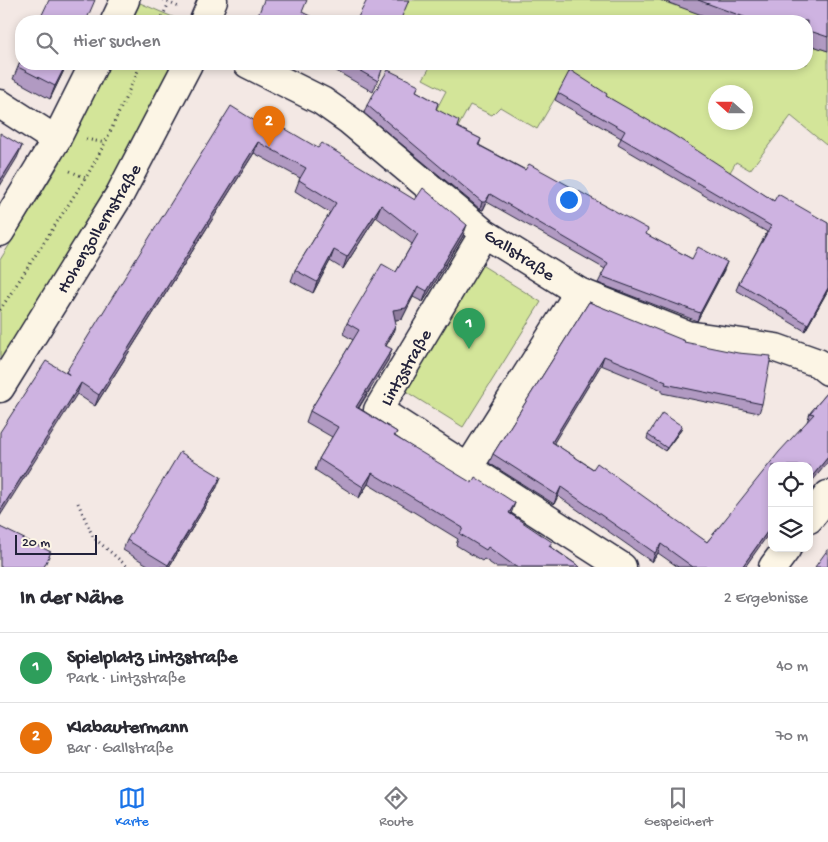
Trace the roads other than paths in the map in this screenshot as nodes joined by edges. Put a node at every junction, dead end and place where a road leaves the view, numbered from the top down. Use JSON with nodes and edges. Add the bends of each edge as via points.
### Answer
{"nodes":[{"id":1,"x":125,"y":0,"type":"edge"},
{"id":2,"x":213,"y":0,"type":"edge"},
{"id":3,"x":118,"y":15,"type":"edge"},
{"id":4,"x":207,"y":15,"type":"edge"},
{"id":5,"x":91,"y":70,"type":"edge"},
{"id":6,"x":185,"y":70,"type":"edge"},
{"id":7,"x":260,"y":70,"type":"edge"},
{"id":8,"x":0,"y":104,"type":"edge"},
{"id":9,"x":56,"y":140,"type":"junction"},
{"id":10,"x":0,"y":232,"type":"edge"},
{"id":11,"x":484,"y":233,"type":"junction"},
{"id":12,"x":579,"y":292,"type":"junction"},
{"id":13,"x":828,"y":371,"type":"edge"},
{"id":14,"x":0,"y":388,"type":"edge"},
{"id":15,"x":468,"y":468,"type":"junction"},
{"id":16,"x":828,"y":495,"type":"edge"},
{"id":17,"x":813,"y":514,"type":"edge"},
{"id":18,"x":784,"y":552,"type":"edge"},
{"id":19,"x":622,"y":567,"type":"edge"},
{"id":20,"x":773,"y":567,"type":"edge"}],
"edges":[{"from":1,"to":3,"type":"street"},
{"from":2,"to":4,"type":"street"},
{"from":5,"to":9,"type":"street"},
{"from":6,"to":14,"type":"street","name":"Hohenzollernstraße","via":[[120,194]]},
{"from":7,"to":11,"type":"street","name":"Gallstraße","via":[[322,101],[349,120]]},
{"from":8,"to":9,"type":"street"},
{"from":9,"to":10,"type":"street"},
{"from":11,"to":12,"type":"street","name":"Gallstraße"},
{"from":11,"to":15,"type":"street","name":"Lintzstraße","via":[[378,410]]},
{"from":12,"to":13,"type":"street","name":"Gallstraße","via":[[687,335],[776,348],[818,363]]},
{"from":12,"to":15,"type":"street"},
{"from":15,"to":19,"type":"street","name":"Lintzstraße"},
{"from":16,"to":17,"type":"street"},
{"from":18,"to":20,"type":"street"}]}
